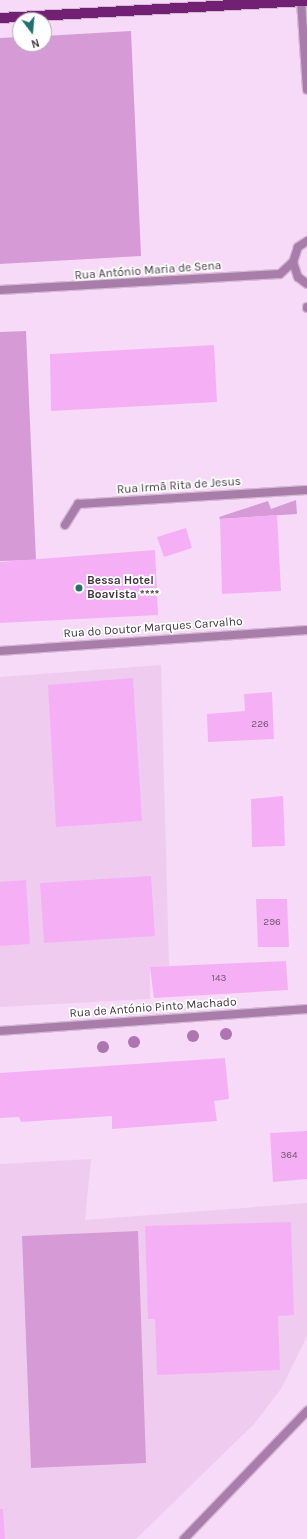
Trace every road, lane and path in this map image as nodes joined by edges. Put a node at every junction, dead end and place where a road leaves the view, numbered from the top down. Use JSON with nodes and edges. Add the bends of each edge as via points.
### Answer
{"nodes":[{"id":1,"x":303,"y":1,"type":"edge"},
{"id":2,"x":0,"y":18,"type":"edge"},
{"id":3,"x":307,"y":90,"type":"edge"},
{"id":4,"x":307,"y":241,"type":"edge"},
{"id":5,"x":293,"y":262,"type":"junction"},
{"id":6,"x":307,"y":284,"type":"edge"},
{"id":7,"x":0,"y":290,"type":"edge"},
{"id":8,"x":307,"y":490,"type":"edge"},
{"id":9,"x":65,"y":525,"type":"dead end"},
{"id":10,"x":307,"y":630,"type":"edge"},
{"id":11,"x":0,"y":651,"type":"edge"},
{"id":12,"x":307,"y":1008,"type":"edge"},
{"id":13,"x":0,"y":1032,"type":"edge"},
{"id":14,"x":307,"y":1411,"type":"edge"},
{"id":15,"x":184,"y":1539,"type":"edge"}],
"edges":[{"from":1,"to":2,"type":"main road"},
{"from":1,"to":3,"type":"street"},
{"from":4,"to":5,"type":"street","via":[[298,247]]},
{"from":5,"to":6,"type":"street","via":[[298,277]]},
{"from":5,"to":7,"type":"street","name":"Rua António Maria de Sena","via":[[280,274]]},
{"from":8,"to":9,"type":"street","name":"Rua Irmã Rita de Jesus","via":[[78,504]]},
{"from":10,"to":11,"type":"street","name":"Rua do Doutor Marques Carvalho"},
{"from":12,"to":13,"type":"street","name":"Rua de António Pinto Machado"},
{"from":14,"to":15,"type":"street"}]}
